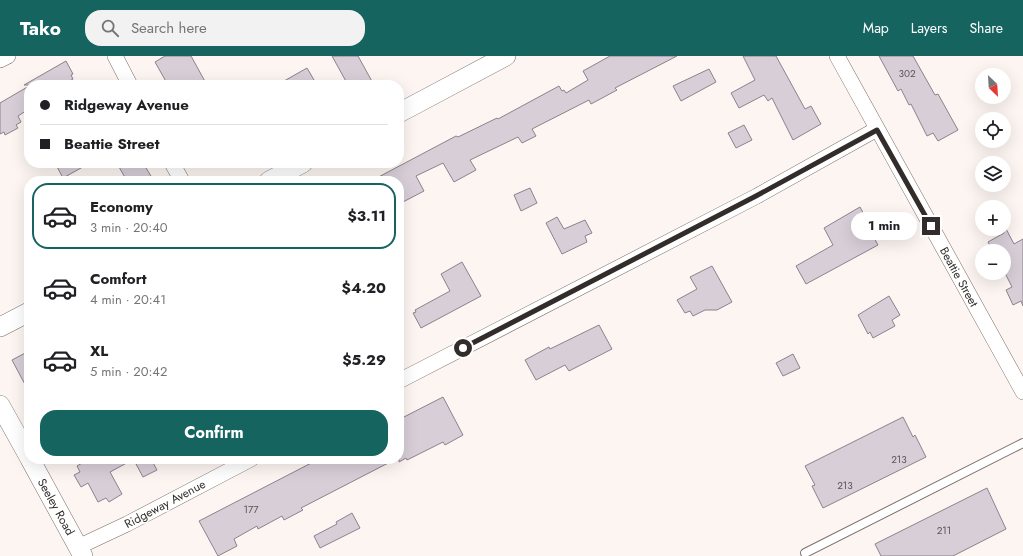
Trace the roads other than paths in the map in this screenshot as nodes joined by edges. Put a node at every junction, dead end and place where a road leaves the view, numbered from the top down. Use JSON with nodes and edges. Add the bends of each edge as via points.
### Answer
{"nodes":[{"id":1,"x":8,"y":56,"type":"edge"},
{"id":2,"x":115,"y":56,"type":"edge"},
{"id":3,"x":506,"y":56,"type":"edge"},
{"id":4,"x":837,"y":56,"type":"edge"},
{"id":5,"x":0,"y":60,"type":"edge"},
{"id":6,"x":127,"y":80,"type":"edge"},
{"id":7,"x":404,"y":110,"type":"edge"},
{"id":8,"x":877,"y":130,"type":"junction"},
{"id":9,"x":294,"y":168,"type":"edge"},
{"id":10,"x":278,"y":176,"type":"edge"},
{"id":11,"x":24,"y":315,"type":"edge"},
{"id":12,"x":0,"y":327,"type":"edge"},
{"id":13,"x":404,"y":378,"type":"edge"},
{"id":14,"x":1023,"y":392,"type":"edge"},
{"id":15,"x":0,"y":405,"type":"edge"},
{"id":16,"x":6,"y":428,"type":"edge"},
{"id":17,"x":1023,"y":444,"type":"edge"},
{"id":18,"x":24,"y":450,"type":"edge"},
{"id":19,"x":33,"y":464,"type":"edge"},
{"id":20,"x":241,"y":464,"type":"edge"},
{"id":21,"x":80,"y":552,"type":"edge"},
{"id":22,"x":805,"y":553,"type":"dead end"}],
"edges":[{"from":1,"to":5,"type":"street"},
{"from":2,"to":6,"type":"street"},
{"from":3,"to":7,"type":"street"},
{"from":4,"to":8,"type":"street","name":"Beattie Street"},
{"from":8,"to":13,"type":"street","via":[[756,196]]},
{"from":8,"to":14,"type":"street","name":"Beattie Street"},
{"from":9,"to":10,"type":"street"},
{"from":11,"to":12,"type":"street"},
{"from":15,"to":16,"type":"street","name":"Seeley Road"},
{"from":16,"to":18,"type":"street","name":"Seeley Road"},
{"from":17,"to":22,"type":"lane"},
{"from":19,"to":21,"type":"street","name":"Seeley Road"},
{"from":20,"to":21,"type":"street","name":"Ridgeway Avenue","via":[[127,524]]}]}
